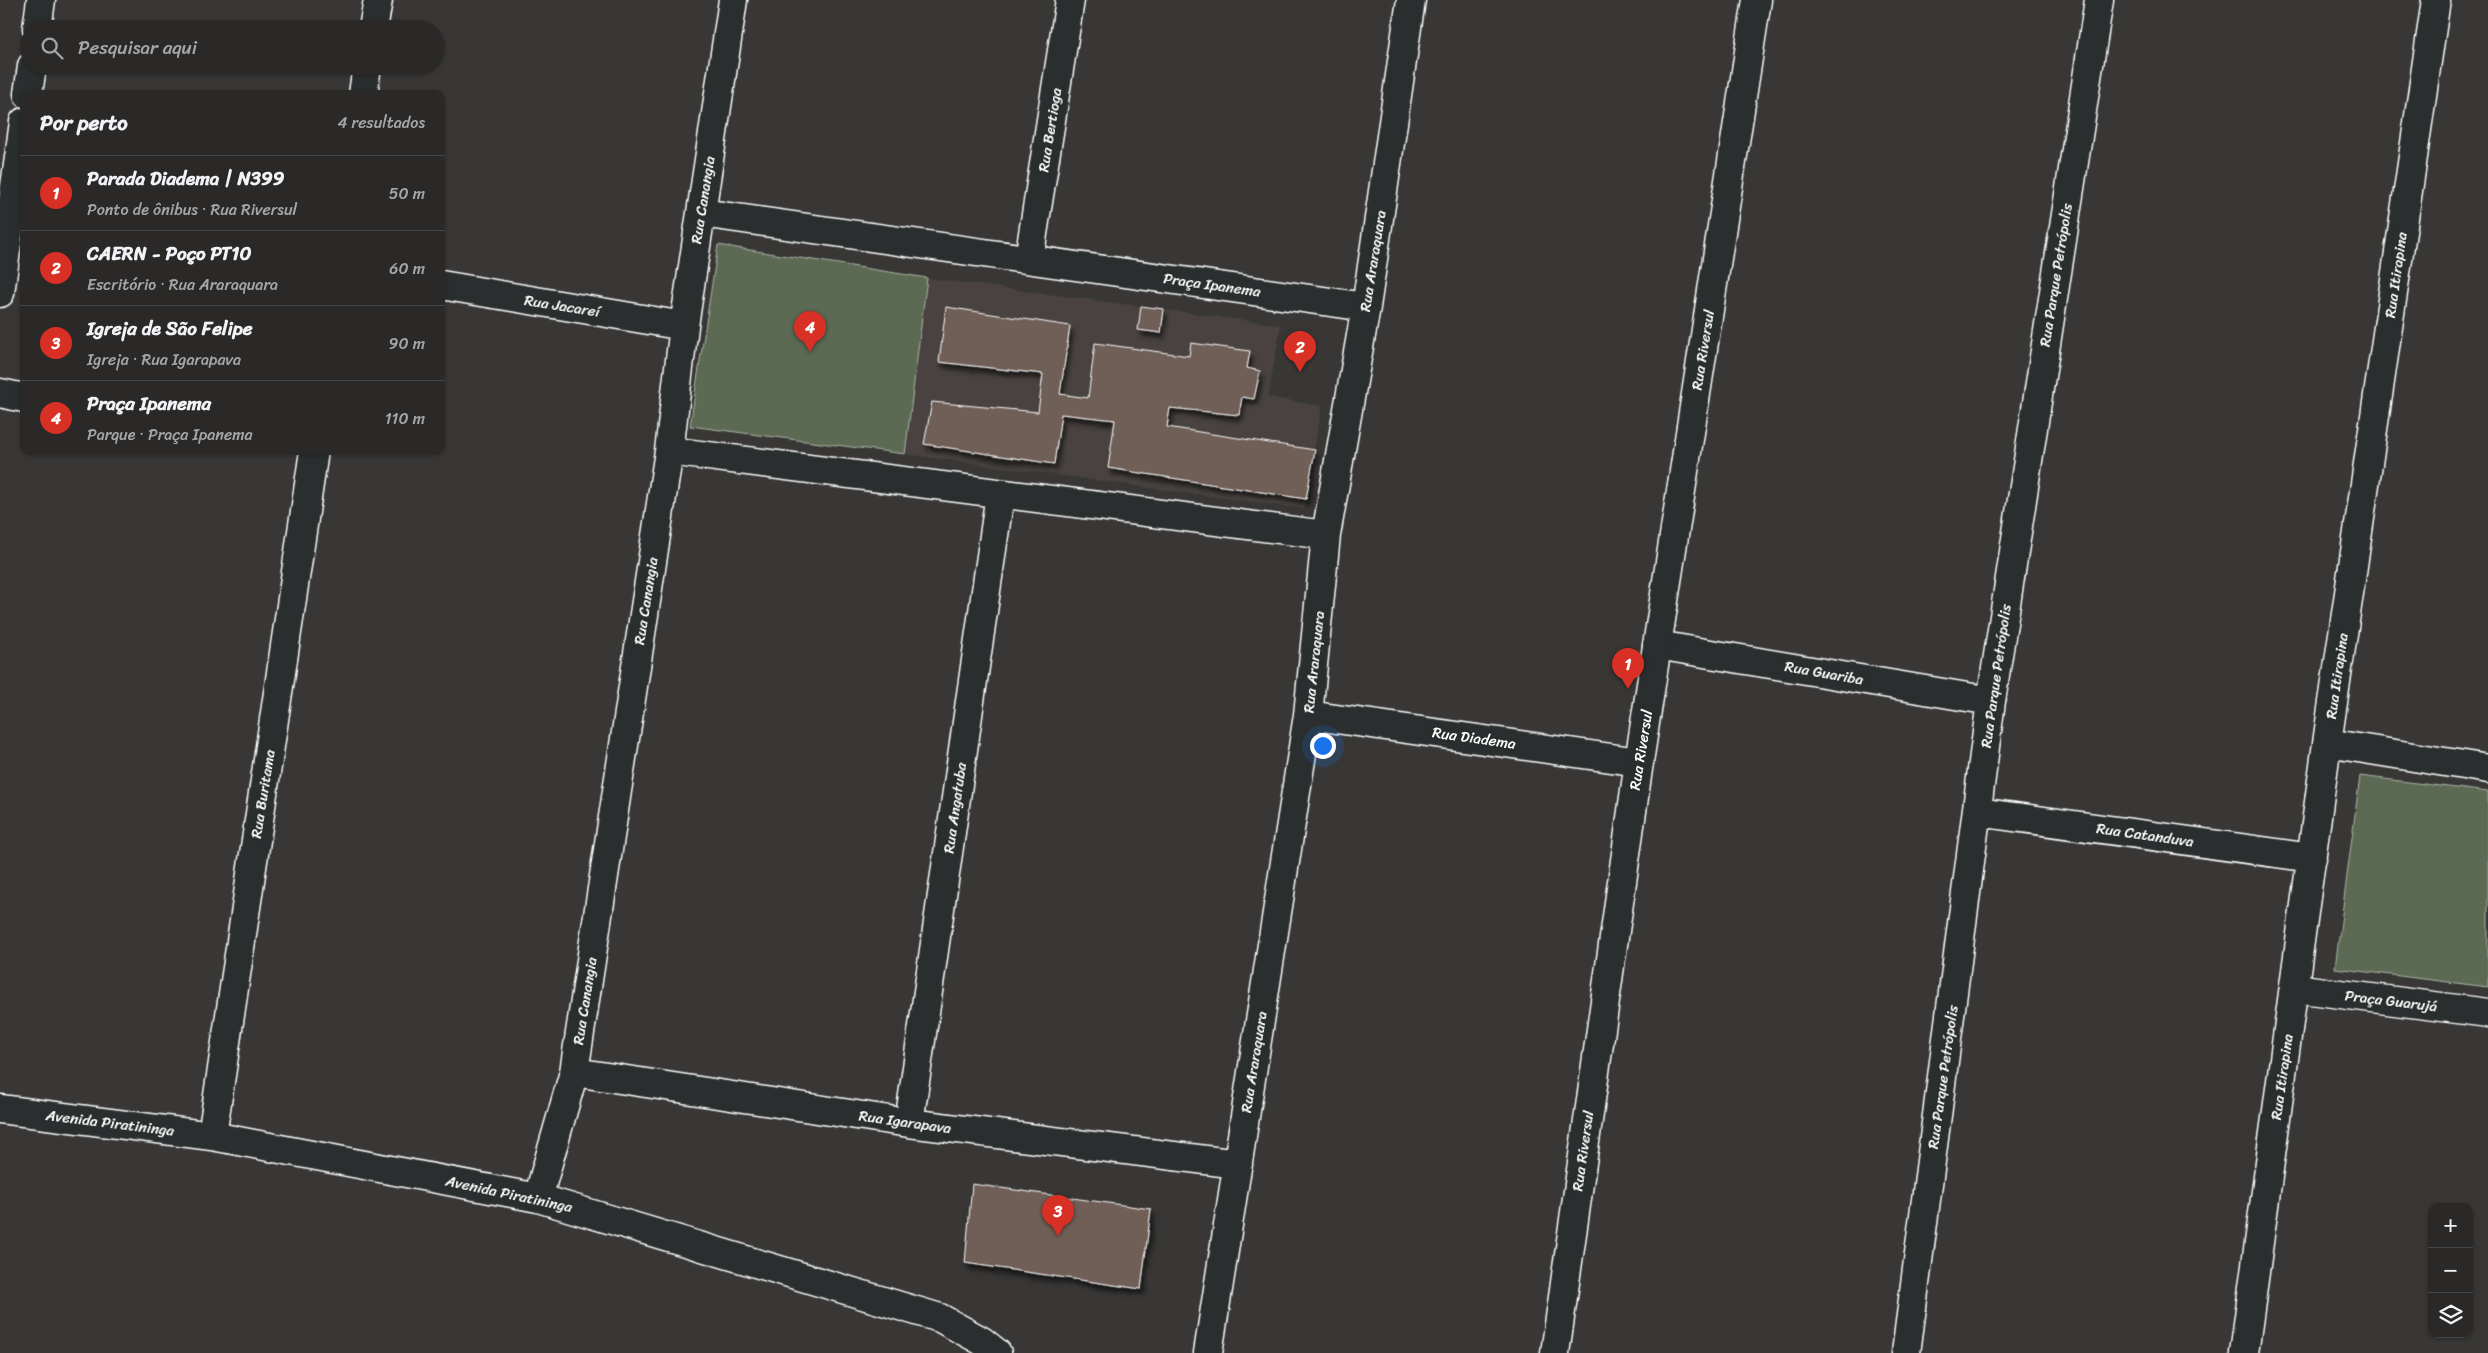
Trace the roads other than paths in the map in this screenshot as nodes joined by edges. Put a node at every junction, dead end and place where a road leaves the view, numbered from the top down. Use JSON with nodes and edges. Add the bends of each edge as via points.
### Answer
{"nodes":[{"id":1,"x":41,"y":0,"type":"edge"},
{"id":2,"x":378,"y":0,"type":"edge"},
{"id":3,"x":732,"y":0,"type":"edge"},
{"id":4,"x":1070,"y":0,"type":"edge"},
{"id":5,"x":1412,"y":0,"type":"edge"},
{"id":6,"x":1757,"y":0,"type":"edge"},
{"id":7,"x":2099,"y":0,"type":"edge"},
{"id":8,"x":2436,"y":0,"type":"edge"},
{"id":9,"x":38,"y":20,"type":"edge"},
{"id":10,"x":375,"y":20,"type":"edge"},
{"id":11,"x":31,"y":75,"type":"edge"},
{"id":12,"x":366,"y":75,"type":"edge"},
{"id":13,"x":29,"y":90,"type":"edge"},
{"id":14,"x":364,"y":90,"type":"edge"},
{"id":15,"x":20,"y":143,"type":"edge"},
{"id":16,"x":701,"y":213,"type":"junction"},
{"id":17,"x":5,"y":224,"type":"edge"},
{"id":18,"x":1029,"y":259,"type":"junction"},
{"id":19,"x":445,"y":286,"type":"edge"},
{"id":20,"x":0,"y":293,"type":"edge"},
{"id":21,"x":1366,"y":307,"type":"junction"},
{"id":22,"x":684,"y":326,"type":"junction"},
{"id":23,"x":0,"y":393,"type":"edge"},
{"id":24,"x":20,"y":397,"type":"edge"},
{"id":25,"x":669,"y":451,"type":"junction"},
{"id":26,"x":309,"y":455,"type":"edge"},
{"id":27,"x":1000,"y":494,"type":"junction"},
{"id":28,"x":1326,"y":536,"type":"junction"},
{"id":29,"x":1657,"y":645,"type":"junction"},
{"id":30,"x":1991,"y":702,"type":"junction"},
{"id":31,"x":1308,"y":715,"type":"junction"},
{"id":32,"x":2327,"y":743,"type":"junction"},
{"id":33,"x":1639,"y":762,"type":"junction"},
{"id":34,"x":2488,"y":769,"type":"edge"},
{"id":35,"x":1978,"y":812,"type":"junction"},
{"id":36,"x":2312,"y":858,"type":"junction"},
{"id":37,"x":2294,"y":988,"type":"junction"},
{"id":38,"x":2488,"y":1013,"type":"edge"},
{"id":39,"x":574,"y":1072,"type":"junction"},
{"id":40,"x":0,"y":1109,"type":"edge"},
{"id":41,"x":909,"y":1123,"type":"junction"},
{"id":42,"x":212,"y":1136,"type":"junction"},
{"id":43,"x":1238,"y":1164,"type":"junction"},
{"id":44,"x":538,"y":1198,"type":"junction"},
{"id":45,"x":997,"y":1353,"type":"edge"},
{"id":46,"x":1208,"y":1353,"type":"edge"},
{"id":47,"x":1555,"y":1353,"type":"edge"},
{"id":48,"x":1906,"y":1353,"type":"edge"},
{"id":49,"x":2244,"y":1353,"type":"edge"}],
"edges":[{"from":1,"to":9,"type":"street"},
{"from":2,"to":10,"type":"street"},
{"from":3,"to":16,"type":"street","name":"Rua Canangia"},
{"from":4,"to":18,"type":"street","name":"Rua Bertioga"},
{"from":5,"to":21,"type":"street","name":"Rua Araraquara"},
{"from":6,"to":29,"type":"street","name":"Rua Riversul"},
{"from":7,"to":30,"type":"street","name":"Rua Parque Petrópolis"},
{"from":8,"to":32,"type":"street","name":"Rua Itirapina"},
{"from":11,"to":13,"type":"street"},
{"from":12,"to":14,"type":"street"},
{"from":15,"to":17,"type":"street"},
{"from":16,"to":18,"type":"street","name":"Praça Ipanema"},
{"from":16,"to":22,"type":"street","name":"Rua Canangia"},
{"from":17,"to":20,"type":"street"},
{"from":18,"to":21,"type":"street","name":"Praça Ipanema"},
{"from":19,"to":22,"type":"street","name":"Rua Jacareí"},
{"from":21,"to":28,"type":"street","name":"Rua Araraquara"},
{"from":22,"to":25,"type":"street","name":"Rua Canangia"},
{"from":23,"to":24,"type":"street"},
{"from":25,"to":27,"type":"street"},
{"from":25,"to":39,"type":"street","name":"Rua Canangia"},
{"from":26,"to":42,"type":"street","name":"Rua Buritama"},
{"from":27,"to":28,"type":"street"},
{"from":27,"to":41,"type":"street","name":"Rua Angatuba"},
{"from":28,"to":31,"type":"street","name":"Rua Araraquara"},
{"from":29,"to":30,"type":"street","name":"Rua Guariba"},
{"from":29,"to":33,"type":"street","name":"Rua Riversul"},
{"from":30,"to":35,"type":"street","name":"Rua Parque Petrópolis"},
{"from":31,"to":33,"type":"street","name":"Rua Diadema"},
{"from":31,"to":43,"type":"street","name":"Rua Araraquara"},
{"from":32,"to":34,"type":"street"},
{"from":32,"to":36,"type":"street","name":"Rua Itirapina"},
{"from":33,"to":47,"type":"street","name":"Rua Riversul"},
{"from":35,"to":36,"type":"street","name":"Rua Catanduva"},
{"from":35,"to":48,"type":"street","name":"Rua Parque Petrópolis"},
{"from":36,"to":37,"type":"street","name":"Rua Itirapina"},
{"from":37,"to":38,"type":"street","name":"Praça Guarujá"},
{"from":37,"to":49,"type":"street","name":"Rua Itirapina"},
{"from":39,"to":41,"type":"street","name":"Rua Igarapava"},
{"from":39,"to":44,"type":"street","name":"Rua Canangia"},
{"from":40,"to":42,"type":"street","name":"Avenida Piratininga"},
{"from":41,"to":43,"type":"street","name":"Rua Igarapava"},
{"from":42,"to":44,"type":"street","name":"Avenida Piratininga"},
{"from":43,"to":46,"type":"street","name":"Rua Araraquara"},
{"from":44,"to":45,"type":"street","name":"Avenida Piratininga","via":[[940,1318]]}]}
